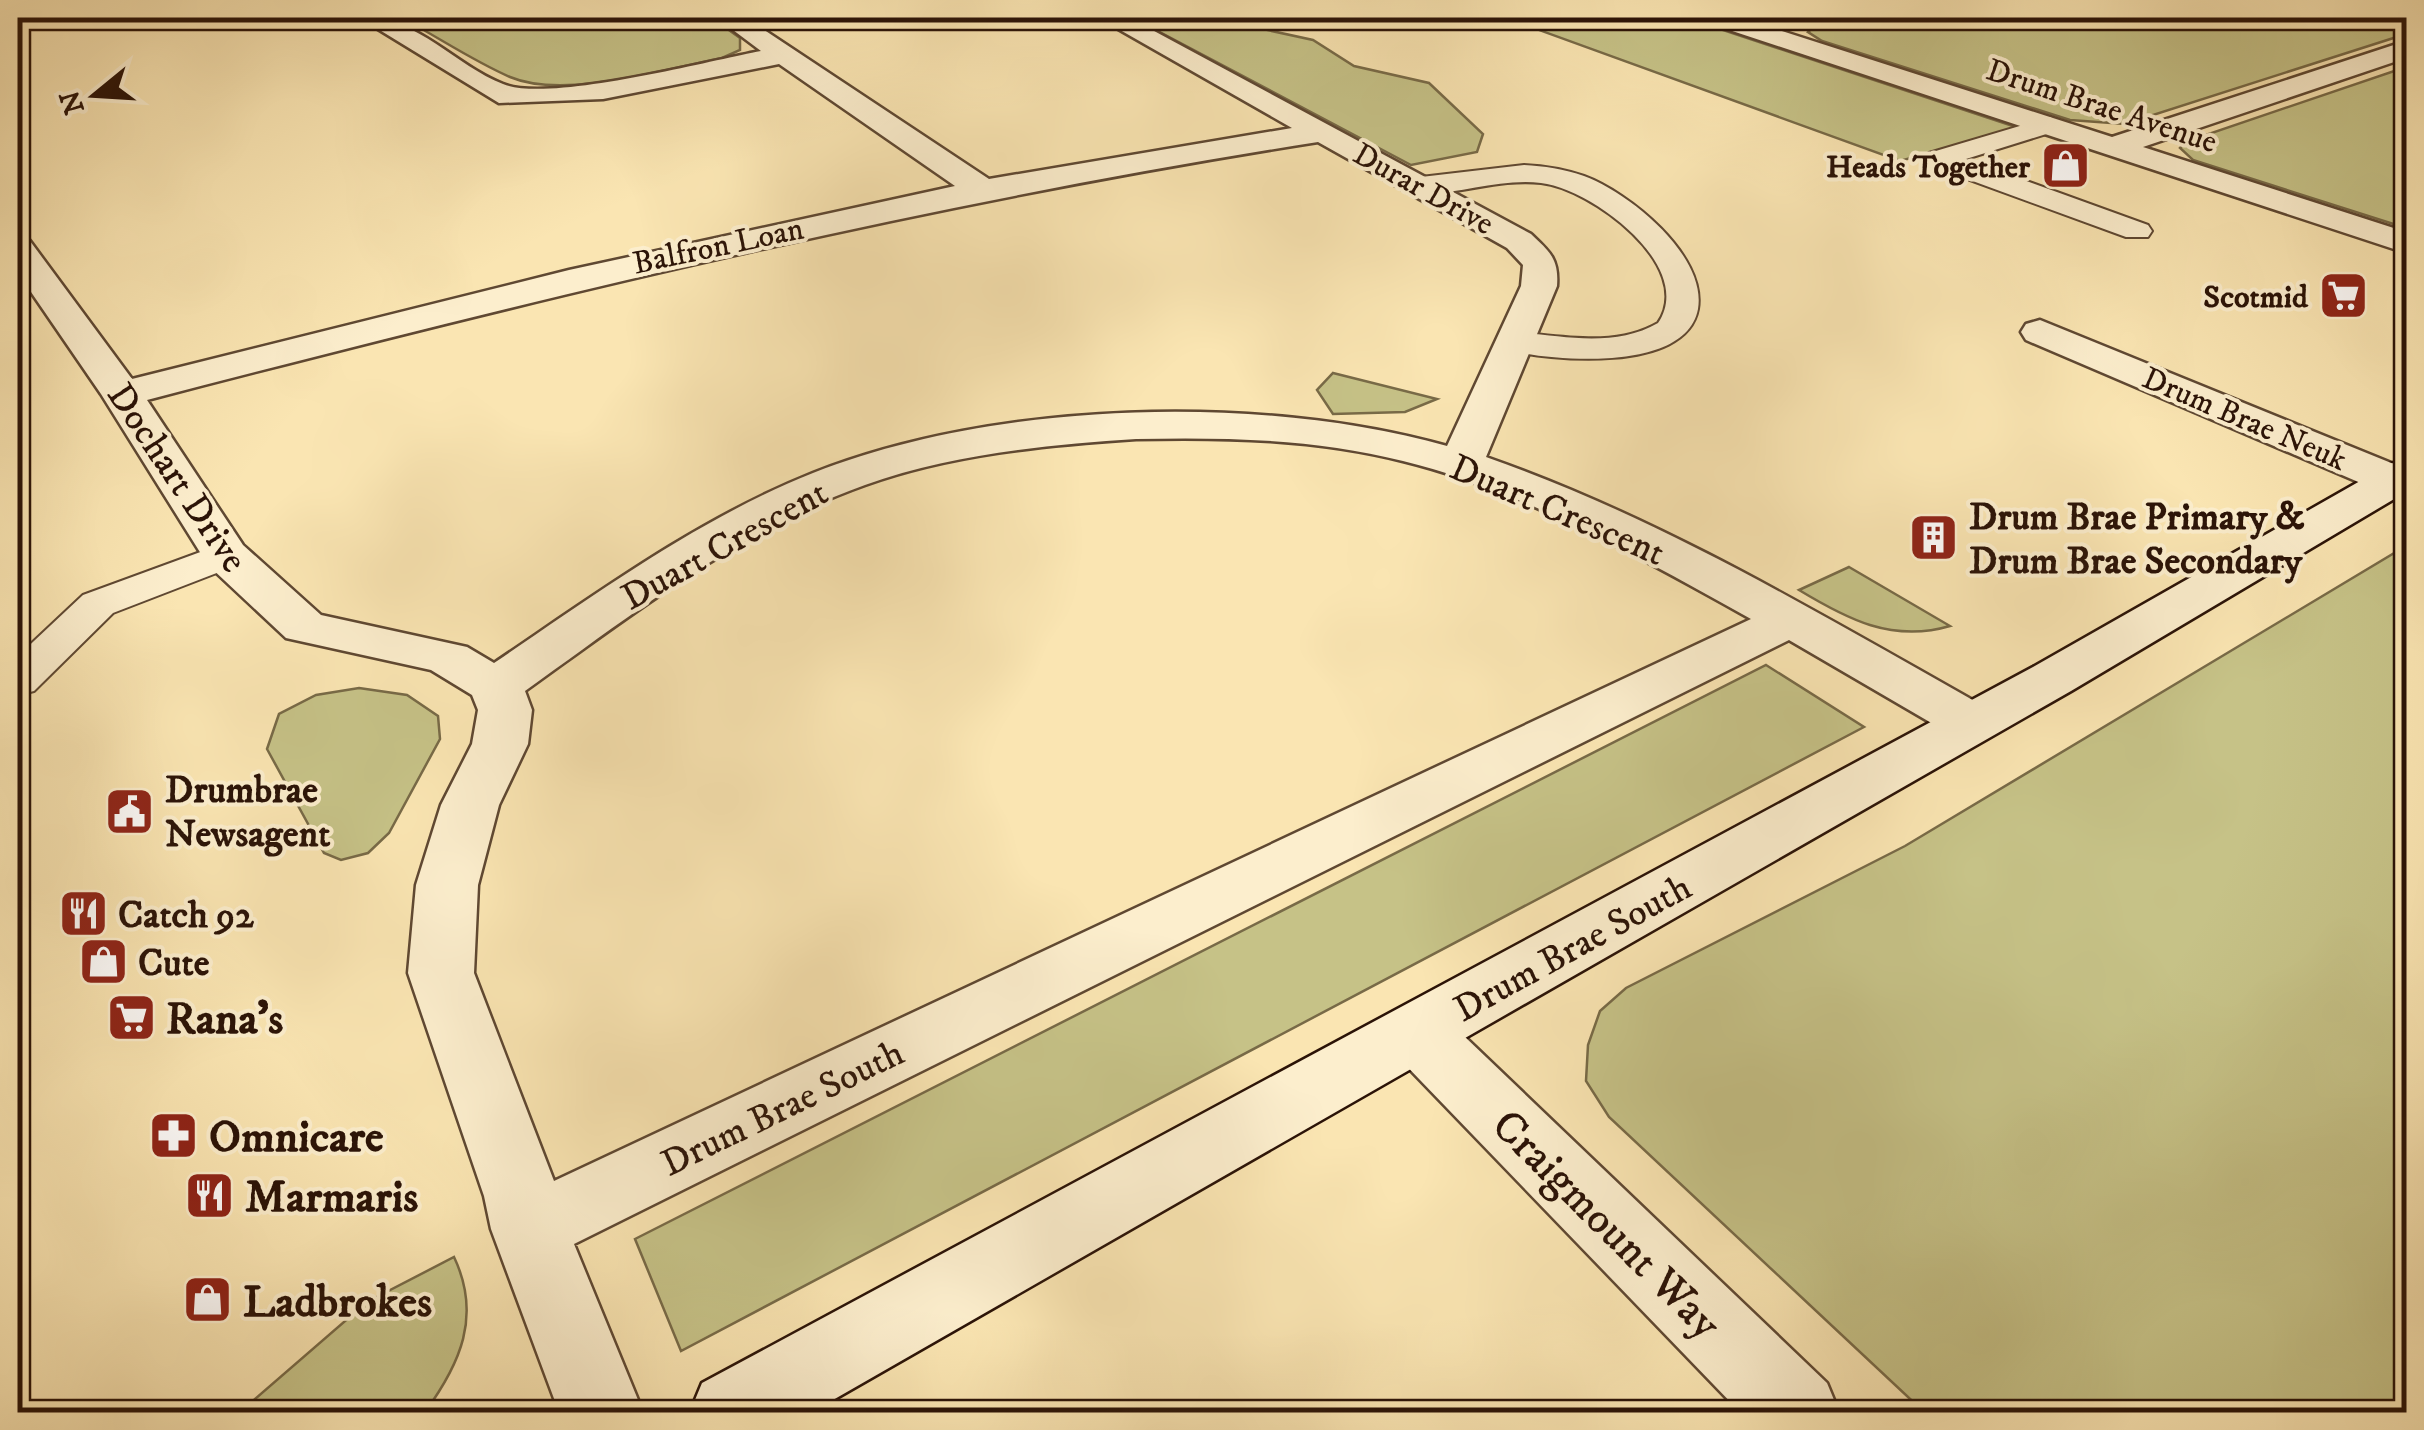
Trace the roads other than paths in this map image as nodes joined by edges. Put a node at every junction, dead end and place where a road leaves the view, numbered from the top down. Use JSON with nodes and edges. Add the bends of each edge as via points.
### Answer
{"nodes":[{"id":1,"x":373,"y":18,"type":"edge"},
{"id":2,"x":730,"y":18,"type":"edge"},
{"id":3,"x":1178,"y":18,"type":"edge"},
{"id":4,"x":1717,"y":18,"type":"edge"},
{"id":5,"x":1803,"y":18,"type":"edge"},
{"id":6,"x":1121,"y":22,"type":"edge"},
{"id":7,"x":1754,"y":29,"type":"junction"},
{"id":8,"x":2406,"y":49,"type":"edge"},
{"id":9,"x":783,"y":55,"type":"junction"},
{"id":10,"x":2050,"y":124,"type":"junction"},
{"id":11,"x":1322,"y":132,"type":"junction"},
{"id":12,"x":2115,"y":146,"type":"junction"},
{"id":13,"x":1421,"y":185,"type":"junction"},
{"id":14,"x":982,"y":190,"type":"junction"},
{"id":15,"x":2136,"y":231,"type":"dead end"},
{"id":16,"x":2406,"y":243,"type":"edge"},
{"id":17,"x":18,"y":248,"type":"edge"},
{"id":18,"x":2040,"y":332,"type":"dead end"},
{"id":19,"x":1515,"y":342,"type":"junction"},
{"id":20,"x":122,"y":394,"type":"junction"},
{"id":21,"x":1461,"y":463,"type":"junction"},
{"id":22,"x":2400,"y":476,"type":"edge"},
{"id":23,"x":225,"y":555,"type":"junction"},
{"id":24,"x":1792,"y":619,"type":"junction"},
{"id":25,"x":18,"y":680,"type":"edge"},
{"id":26,"x":496,"y":686,"type":"junction"},
{"id":27,"x":1972,"y":723,"type":"junction"},
{"id":28,"x":1418,"y":1034,"type":"junction"},
{"id":29,"x":529,"y":1229,"type":"junction"},
{"id":30,"x":601,"y":1412,"type":"edge"},
{"id":31,"x":732,"y":1412,"type":"edge"},
{"id":32,"x":1797,"y":1412,"type":"edge"}],
"edges":[{"from":1,"to":9,"type":"street","via":[[499,94],[522,97]]},
{"from":2,"to":9,"type":"street"},
{"from":3,"to":6,"type":"lane"},
{"from":4,"to":7,"type":"street","name":"Drum Brae Avenue"},
{"from":5,"to":7,"type":"street"},
{"from":6,"to":11,"type":"street","name":"Durar Drive"},
{"from":7,"to":10,"type":"street","name":"Drum Brae Avenue"},
{"from":8,"to":12,"type":"street"},
{"from":9,"to":14,"type":"street"},
{"from":10,"to":12,"type":"street","name":"Drum Brae Avenue"},
{"from":10,"to":15,"type":"lane","via":[[1939,160]]},
{"from":11,"to":13,"type":"street","name":"Durar Drive"},
{"from":11,"to":14,"type":"street","name":"Balfron Loan"},
{"from":12,"to":16,"type":"street","name":"Drum Brae Avenue"},
{"from":13,"to":19,"type":"street","name":"Durar Drive","via":[[1519,242],[1541,263],[1539,286]]},
{"from":13,"to":19,"type":"lane","via":[[1524,172],[1563,178],[1653,234],[1679,270],[1683,300],[1668,332],[1590,348]]},
{"from":14,"to":20,"type":"street","name":"Balfron Loan","via":[[708,245]]},
{"from":17,"to":20,"type":"street","name":"Dochart Drive"},
{"from":18,"to":22,"type":"street","name":"Drum Brae Neuk","via":[[2115,348]]},
{"from":19,"to":21,"type":"street","name":"Durar Drive"},
{"from":20,"to":23,"type":"street","name":"Dochart Drive"},
{"from":21,"to":24,"type":"street","name":"Duart Crescent","via":[[1636,537]]},
{"from":21,"to":26,"type":"street","name":"Duart Crescent","via":[[1340,437],[1224,425],[1095,427],[965,446],[828,483],[712,542]]},
{"from":22,"to":27,"type":"street","name":"Drum Brae South"},
{"from":23,"to":25,"type":"lane","via":[[98,604]]},
{"from":23,"to":26,"type":"street","name":"Dochart Drive","via":[[304,628],[448,658]]},
{"from":24,"to":27,"type":"street","name":"Duart Crescent"},
{"from":24,"to":29,"type":"street","name":"Drum Brae South"},
{"from":26,"to":29,"type":"street","via":[[505,710],[500,744],[470,805],[446,885],[441,973]]},
{"from":27,"to":28,"type":"street","name":"Drum Brae South"},
{"from":28,"to":31,"type":"street","name":"Drum Brae South"},
{"from":28,"to":32,"type":"street","name":"Craigmount Way"},
{"from":29,"to":30,"type":"street"}]}
